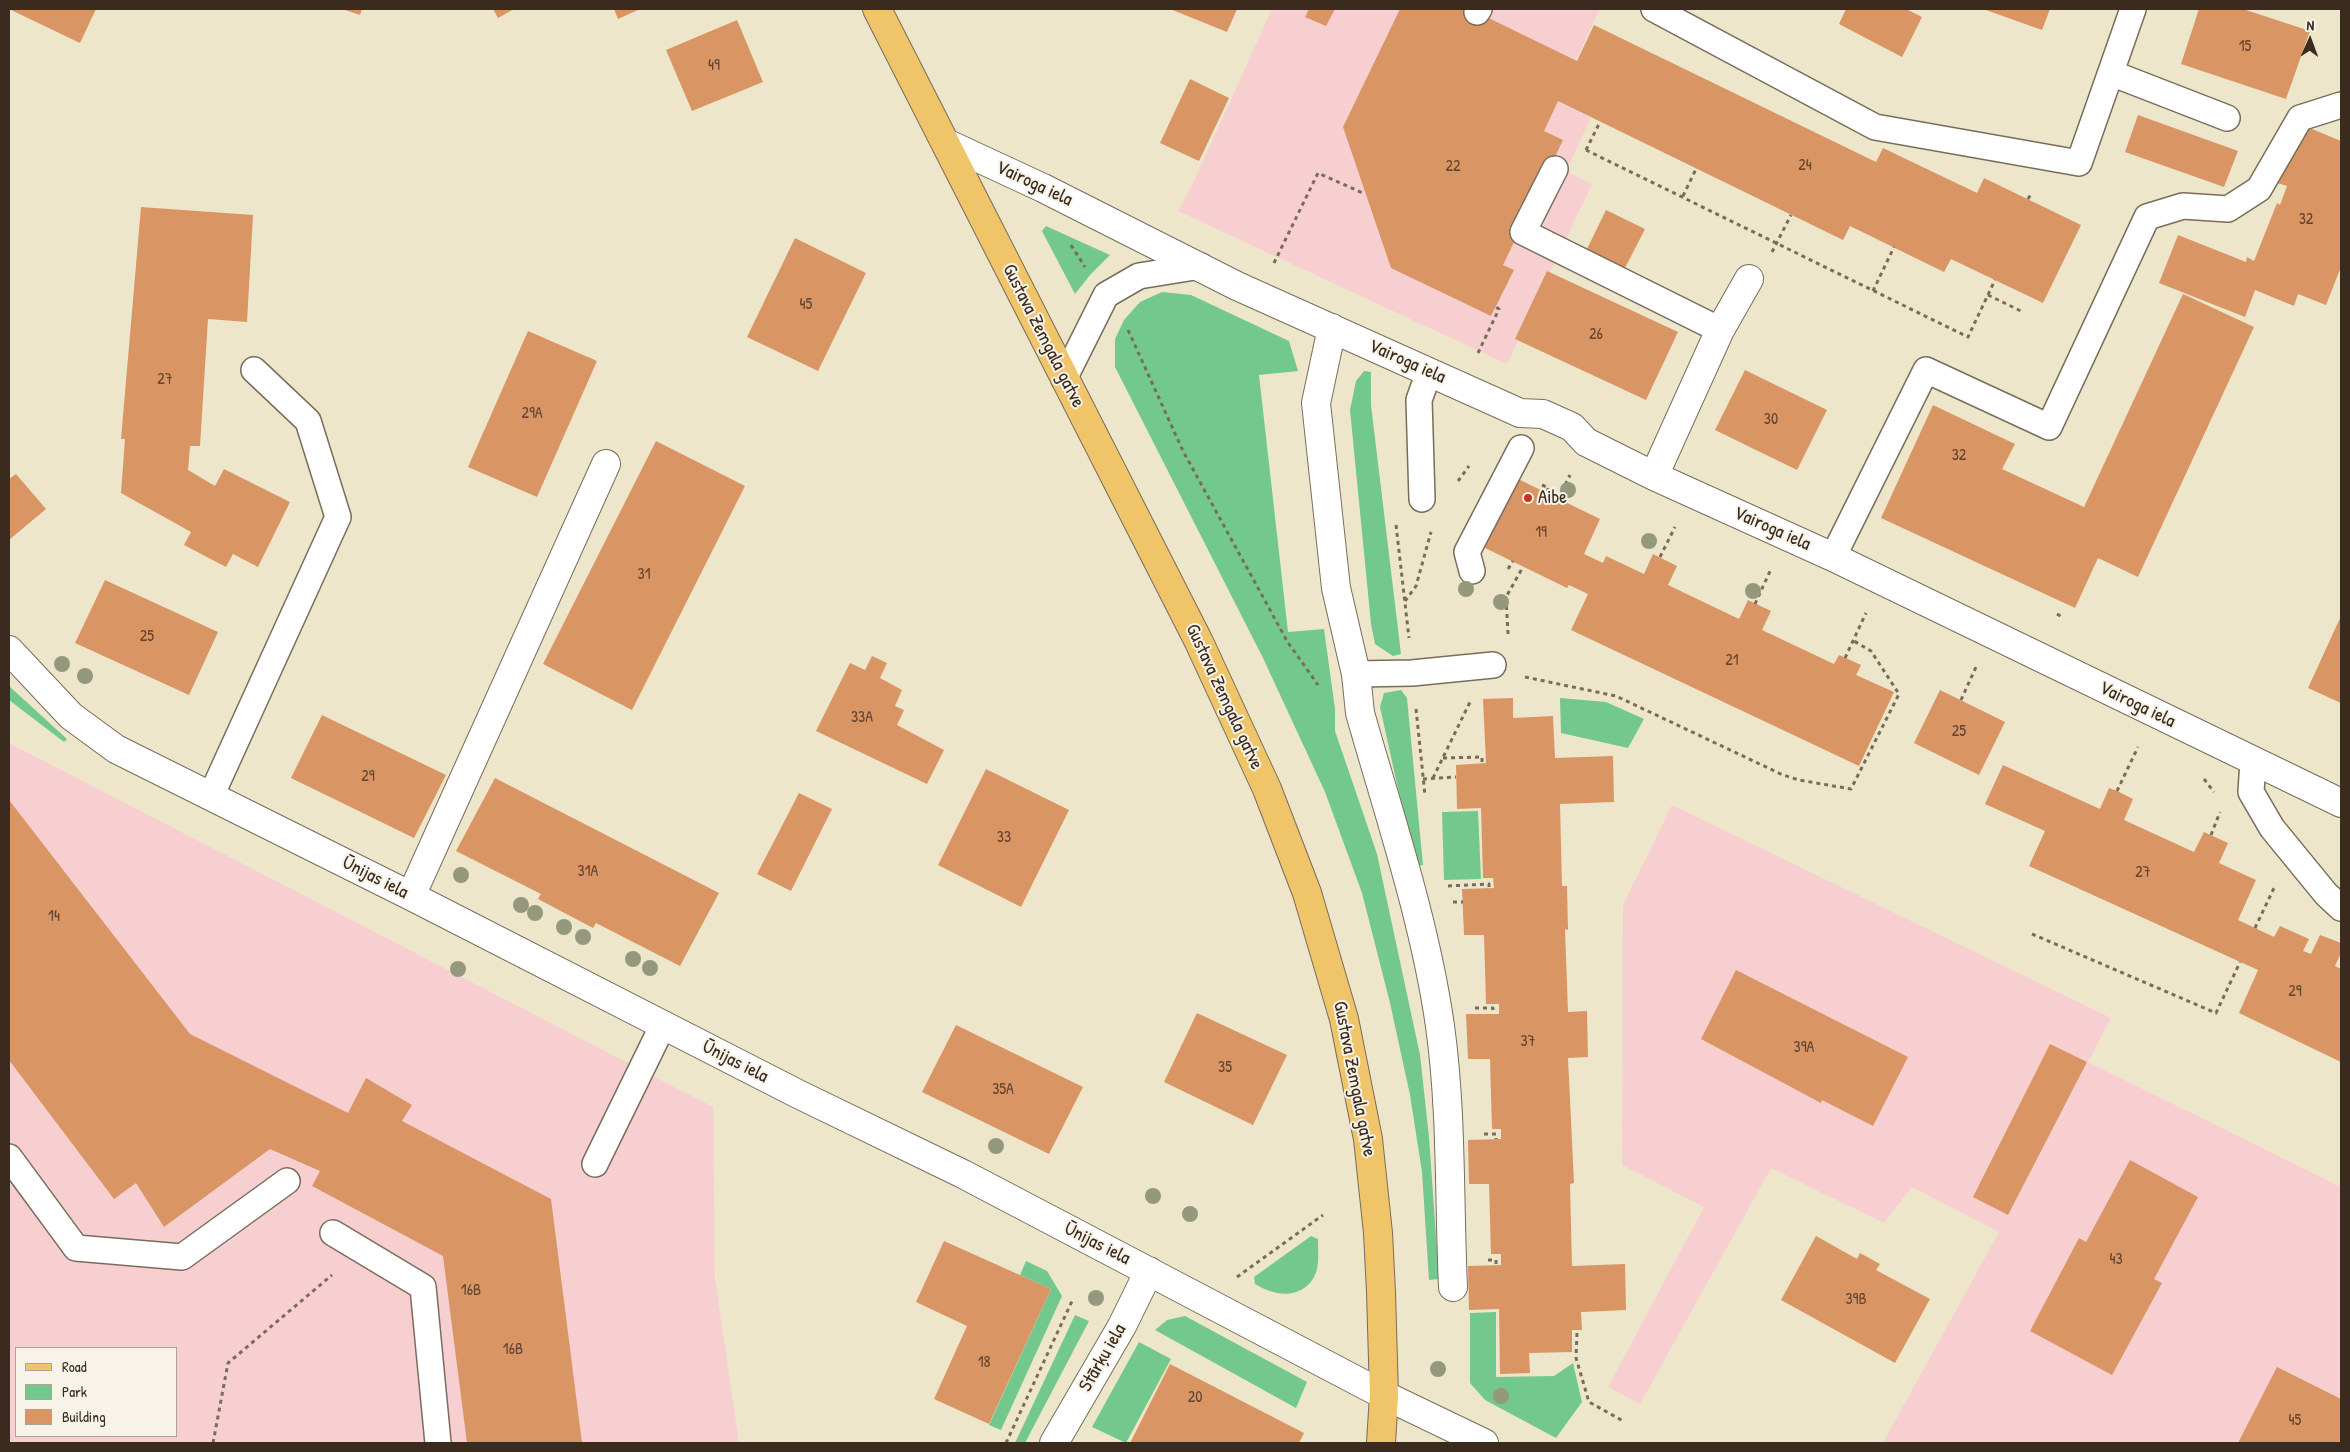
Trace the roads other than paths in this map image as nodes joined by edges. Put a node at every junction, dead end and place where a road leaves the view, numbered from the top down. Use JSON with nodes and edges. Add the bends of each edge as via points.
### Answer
{"nodes":[{"id":1,"x":877,"y":9,"type":"edge"},
{"id":2,"x":1654,"y":9,"type":"edge"},
{"id":3,"x":2133,"y":9,"type":"edge"},
{"id":4,"x":2111,"y":73,"type":"junction"},
{"id":5,"x":2341,"y":105,"type":"edge"},
{"id":6,"x":2227,"y":118,"type":"dead end"},
{"id":7,"x":946,"y":143,"type":"junction"},
{"id":8,"x":1555,"y":169,"type":"dead end"},
{"id":9,"x":1201,"y":266,"type":"junction"},
{"id":10,"x":1749,"y":279,"type":"dead end"},
{"id":11,"x":1332,"y":328,"type":"junction"},
{"id":12,"x":1720,"y":330,"type":"junction"},
{"id":13,"x":254,"y":370,"type":"dead end"},
{"id":14,"x":1429,"y":372,"type":"junction"},
{"id":15,"x":1064,"y":378,"type":"junction"},
{"id":16,"x":1521,"y":448,"type":"dead end"},
{"id":17,"x":606,"y":464,"type":"dead end"},
{"id":18,"x":1654,"y":476,"type":"junction"},
{"id":19,"x":1422,"y":499,"type":"dead end"},
{"id":20,"x":1834,"y":557,"type":"junction"},
{"id":21,"x":1472,"y":571,"type":"dead end"},
{"id":22,"x":9,"y":650,"type":"edge"},
{"id":23,"x":1490,"y":666,"type":"road end"},
{"id":24,"x":1356,"y":674,"type":"junction"},
{"id":25,"x":2253,"y":761,"type":"junction"},
{"id":26,"x":211,"y":796,"type":"junction"},
{"id":27,"x":2341,"y":803,"type":"edge"},
{"id":28,"x":411,"y":896,"type":"junction"},
{"id":29,"x":2341,"y":908,"type":"edge"},
{"id":30,"x":662,"y":1025,"type":"junction"},
{"id":31,"x":9,"y":1158,"type":"edge"},
{"id":32,"x":595,"y":1164,"type":"dead end"},
{"id":33,"x":287,"y":1181,"type":"dead end"},
{"id":34,"x":332,"y":1233,"type":"dead end"},
{"id":35,"x":1150,"y":1271,"type":"junction"},
{"id":36,"x":1453,"y":1287,"type":"dead end"},
{"id":37,"x":1384,"y":1395,"type":"junction"},
{"id":38,"x":438,"y":1443,"type":"edge"},
{"id":39,"x":1054,"y":1443,"type":"edge"},
{"id":40,"x":1381,"y":1443,"type":"edge"},
{"id":41,"x":1484,"y":1443,"type":"edge"}],
"edges":[{"from":1,"to":7,"type":"main road","name":"Gustava Zemgala gatve"},
{"from":2,"to":4,"type":"lane","via":[[1875,127],[2079,163]]},
{"from":3,"to":4,"type":"lane"},
{"from":4,"to":6,"type":"lane"},
{"from":5,"to":20,"type":"lane","via":[[2300,118],[2259,189],[2228,209],[2183,206],[2147,217],[2049,427],[1926,370]]},
{"from":7,"to":9,"type":"street","name":"Vairoga iela"},
{"from":7,"to":15,"type":"main road","name":"Gustava Zemgala gatve"},
{"from":8,"to":12,"type":"lane","via":[[1523,232]]},
{"from":9,"to":11,"type":"street","name":"Vairoga iela","via":[[1237,286]]},
{"from":9,"to":15,"type":"lane","via":[[1139,276],[1106,295]]},
{"from":10,"to":12,"type":"street"},
{"from":11,"to":14,"type":"street","name":"Vairoga iela"},
{"from":11,"to":24,"type":"street","via":[[1316,403],[1336,588]]},
{"from":12,"to":18,"type":"street"},
{"from":13,"to":26,"type":"lane","via":[[308,421],[338,517]]},
{"from":14,"to":18,"type":"street","name":"Vairoga iela","via":[[1520,413],[1543,414],[1572,427],[1586,442]]},
{"from":14,"to":19,"type":"lane","via":[[1419,400]]},
{"from":15,"to":37,"type":"main road","name":"Gustava Zemgala gatve","via":[[1199,642],[1267,789],[1307,893],[1344,1019],[1368,1139],[1378,1233]]},
{"from":16,"to":21,"type":"lane","via":[[1467,552]]},
{"from":17,"to":28,"type":"street"},
{"from":18,"to":20,"type":"street","name":"Vairoga iela"},
{"from":20,"to":25,"type":"street","name":"Vairoga iela"},
{"from":22,"to":26,"type":"street","name":"Ūnijas iela","via":[[71,716],[116,749]]},
{"from":23,"to":24,"type":"lane"},
{"from":24,"to":36,"type":"street","via":[[1360,713],[1432,974],[1448,1100]]},
{"from":25,"to":27,"type":"street","name":"Vairoga iela"},
{"from":25,"to":29,"type":"lane","via":[[2251,792],[2272,828]]},
{"from":26,"to":28,"type":"street","name":"Ūnijas iela"},
{"from":28,"to":30,"type":"street","name":"Ūnijas iela"},
{"from":30,"to":32,"type":"lane"},
{"from":30,"to":35,"type":"street","name":"Ūnijas iela"},
{"from":31,"to":33,"type":"lane","via":[[76,1248],[182,1257]]},
{"from":34,"to":38,"type":"lane","via":[[423,1287]]},
{"from":35,"to":37,"type":"street","name":"Ūnijas iela"},
{"from":35,"to":39,"type":"street","name":"Stārķu iela"},
{"from":37,"to":40,"type":"main road","name":"Gustava Zemgala gatve"},
{"from":37,"to":41,"type":"street","name":"Ūnijas iela"}]}
